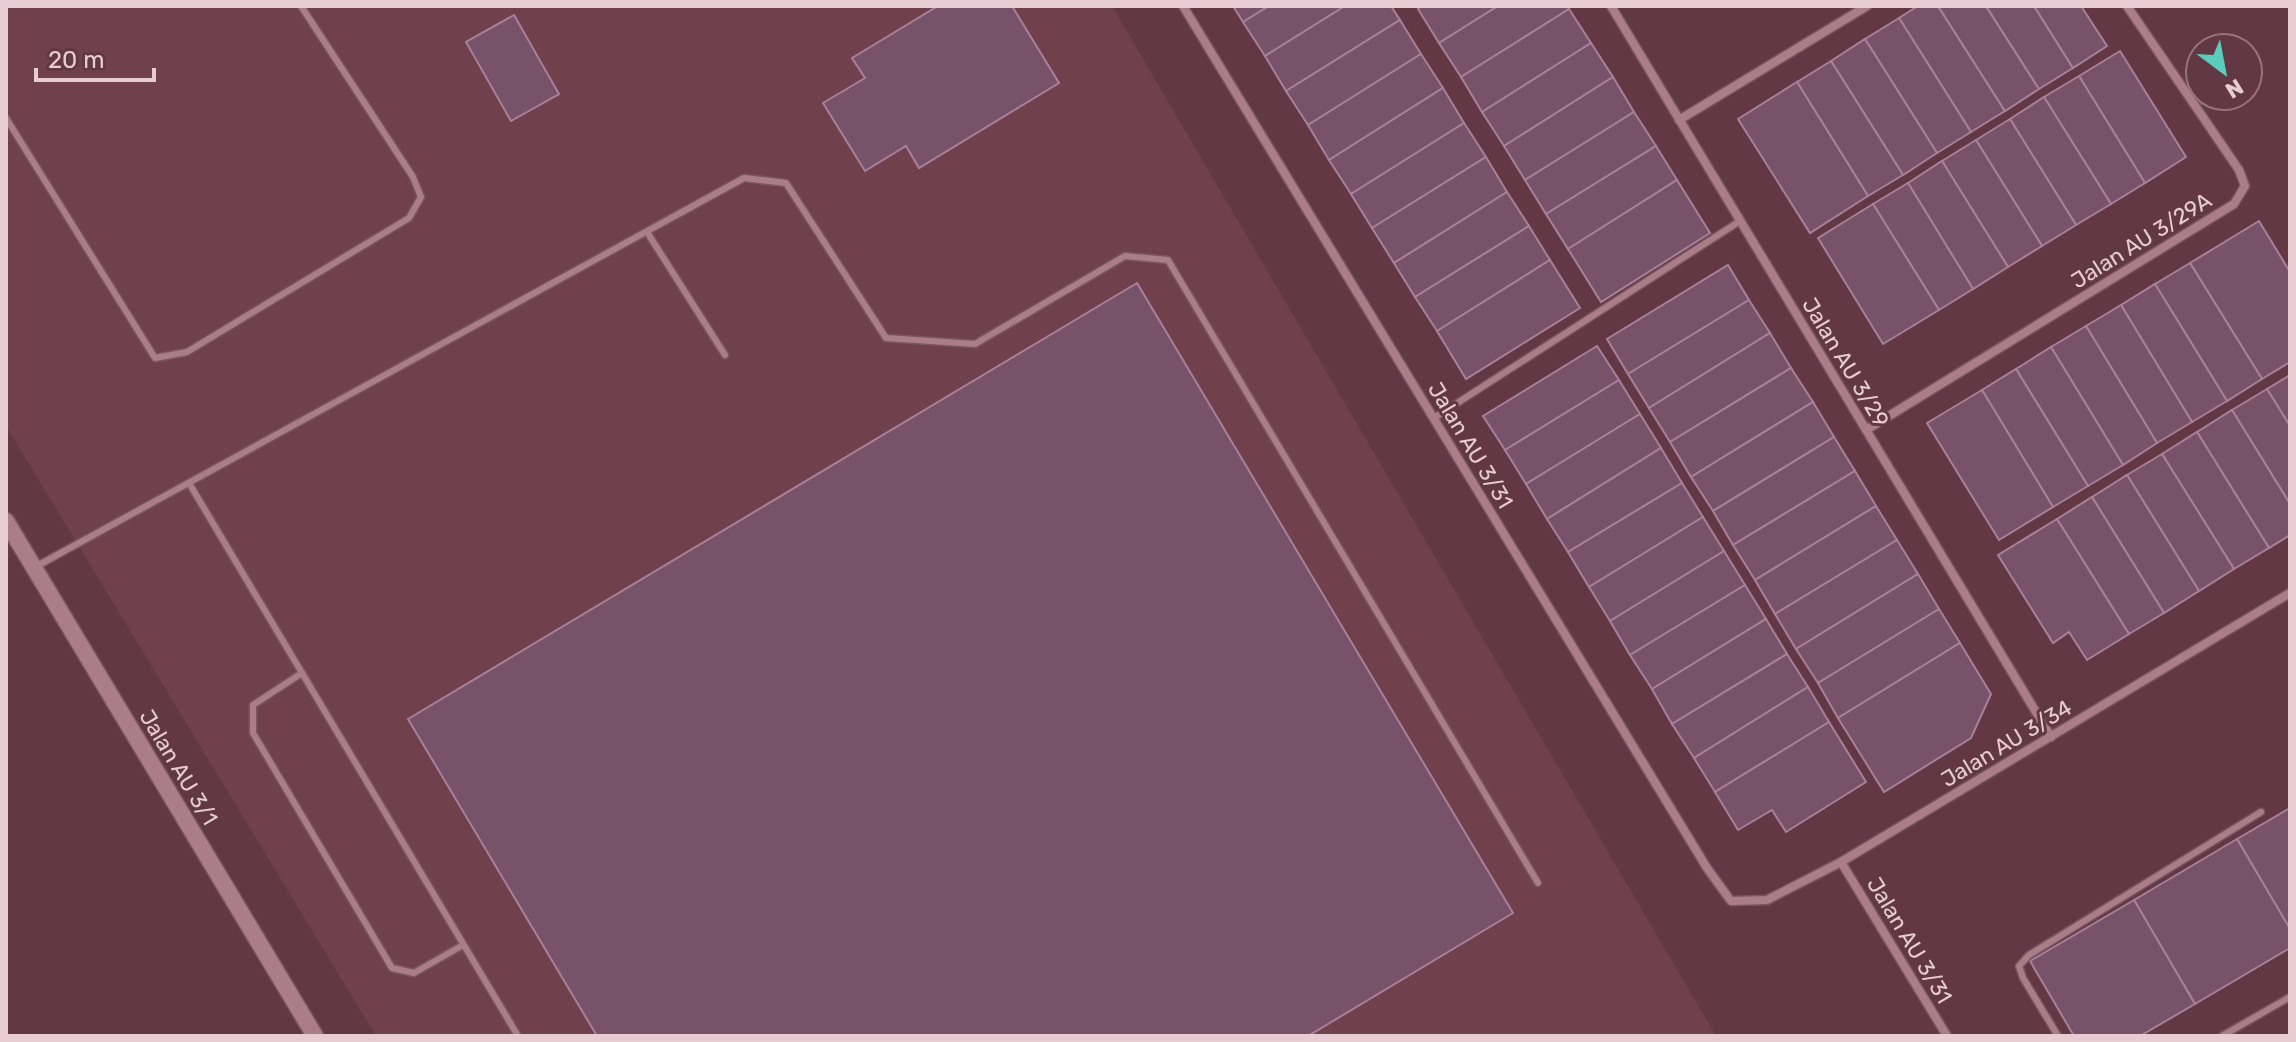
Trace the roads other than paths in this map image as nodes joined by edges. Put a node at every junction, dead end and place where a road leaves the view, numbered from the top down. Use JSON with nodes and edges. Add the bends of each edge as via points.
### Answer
{"nodes":[{"id":1,"x":301,"y":6,"type":"edge"},
{"id":2,"x":1183,"y":6,"type":"edge"},
{"id":3,"x":1611,"y":6,"type":"edge"},
{"id":4,"x":1867,"y":6,"type":"edge"},
{"id":5,"x":2127,"y":6,"type":"edge"},
{"id":6,"x":6,"y":118,"type":"edge"},
{"id":7,"x":1679,"y":120,"type":"junction"},
{"id":8,"x":1740,"y":221,"type":"junction"},
{"id":9,"x":647,"y":232,"type":"junction"},
{"id":10,"x":725,"y":355,"type":"dead end"},
{"id":11,"x":1434,"y":418,"type":"junction"},
{"id":12,"x":1866,"y":430,"type":"junction"},
{"id":13,"x":189,"y":483,"type":"junction"},
{"id":14,"x":6,"y":521,"type":"edge"},
{"id":15,"x":34,"y":568,"type":"junction"},
{"id":16,"x":2290,"y":594,"type":"edge"},
{"id":17,"x":302,"y":673,"type":"junction"},
{"id":18,"x":2051,"y":737,"type":"junction"},
{"id":19,"x":2261,"y":812,"type":"dead end"},
{"id":20,"x":1841,"y":862,"type":"junction"},
{"id":21,"x":1538,"y":883,"type":"dead end"},
{"id":22,"x":1731,"y":901,"type":"joint"},
{"id":23,"x":463,"y":945,"type":"junction"},
{"id":24,"x":2290,"y":997,"type":"edge"},
{"id":25,"x":315,"y":1036,"type":"edge"},
{"id":26,"x":518,"y":1036,"type":"edge"},
{"id":27,"x":1947,"y":1036,"type":"edge"},
{"id":28,"x":2058,"y":1036,"type":"edge"},
{"id":29,"x":2222,"y":1036,"type":"edge"}],
"edges":[{"from":1,"to":6,"type":"lane","via":[[421,197],[409,218],[187,352],[155,358]]},
{"from":2,"to":11,"type":"street","name":"Jalan AU 3/31"},
{"from":3,"to":7,"type":"street","name":"Jalan AU 3/29"},
{"from":4,"to":7,"type":"street"},
{"from":5,"to":12,"type":"street","name":"Jalan AU 3/29A","via":[[2239,170],[2245,186],[2234,204]]},
{"from":7,"to":8,"type":"street","name":"Jalan AU 3/29"},
{"from":8,"to":11,"type":"lane"},
{"from":8,"to":12,"type":"street","name":"Jalan AU 3/29"},
{"from":9,"to":10,"type":"lane"},
{"from":9,"to":13,"type":"lane"},
{"from":9,"to":21,"type":"lane","via":[[744,178],[786,183],[886,338],[975,344],[1125,256],[1168,260]]},
{"from":11,"to":22,"type":"street","name":"Jalan AU 3/31"},
{"from":12,"to":18,"type":"street","name":"Jalan AU 3/29"},
{"from":13,"to":15,"type":"lane"},
{"from":13,"to":17,"type":"lane"},
{"from":14,"to":15,"type":"main road","name":"Jalan AU 3/1"},
{"from":15,"to":25,"type":"main road","name":"Jalan AU 3/1"},
{"from":16,"to":18,"type":"street","name":"Jalan AU 3/34"},
{"from":17,"to":23,"type":"lane"},
{"from":17,"to":23,"type":"lane","via":[[253,705],[253,733],[392,968],[414,973]]},
{"from":18,"to":20,"type":"street","name":"Jalan AU 3/34"},
{"from":19,"to":28,"type":"lane","via":[[2019,966]]},
{"from":20,"to":22,"type":"street","name":"Jalan AU 3/34","via":[[1767,900]]},
{"from":20,"to":27,"type":"street","name":"Jalan AU 3/31"},
{"from":23,"to":26,"type":"lane"},
{"from":24,"to":29,"type":"lane"}]}
